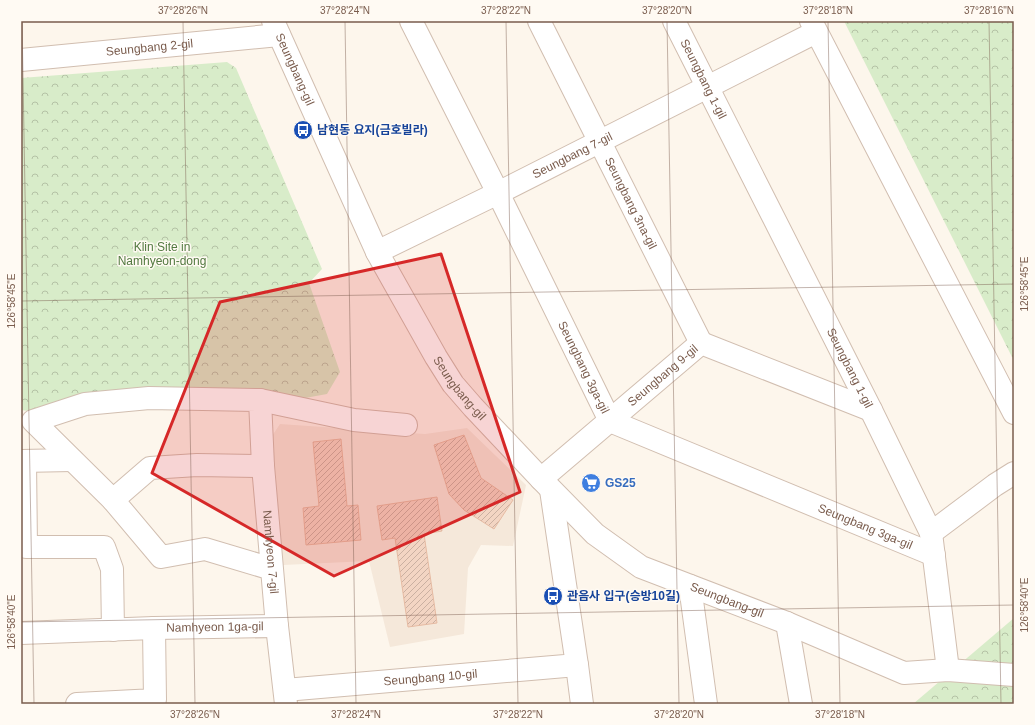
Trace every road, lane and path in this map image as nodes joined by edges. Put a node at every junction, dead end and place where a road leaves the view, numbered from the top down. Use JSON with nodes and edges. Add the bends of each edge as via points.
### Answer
{"nodes":[{"id":1,"x":411,"y":21,"type":"edge"},
{"id":2,"x":539,"y":21,"type":"edge"},
{"id":3,"x":674,"y":21,"type":"edge"},
{"id":4,"x":813,"y":26,"type":"edge"},
{"id":5,"x":276,"y":28,"type":"edge"},
{"id":6,"x":21,"y":60,"type":"edge"},
{"id":7,"x":707,"y":88,"type":"junction"},
{"id":8,"x":599,"y":142,"type":"junction"},
{"id":9,"x":498,"y":193,"type":"junction"},
{"id":10,"x":377,"y":252,"type":"junction"},
{"id":11,"x":701,"y":343,"type":"junction"},
{"id":12,"x":260,"y":400,"type":"junction"},
{"id":13,"x":871,"y":410,"type":"junction"},
{"id":14,"x":1014,"y":413,"type":"edge"},
{"id":15,"x":610,"y":421,"type":"junction"},
{"id":16,"x":406,"y":425,"type":"dead end"},
{"id":17,"x":72,"y":460,"type":"junction"},
{"id":18,"x":23,"y":461,"type":"edge"},
{"id":19,"x":263,"y":466,"type":"junction"},
{"id":20,"x":1014,"y":473,"type":"edge"},
{"id":21,"x":546,"y":484,"type":"junction"},
{"id":22,"x":114,"y":500,"type":"junction"},
{"id":23,"x":931,"y":533,"type":"junction"},
{"id":24,"x":934,"y":555,"type":"junction"},
{"id":25,"x":272,"y":569,"type":"junction"},
{"id":26,"x":690,"y":586,"type":"junction"},
{"id":27,"x":787,"y":624,"type":"junction"},
{"id":28,"x":277,"y":626,"type":"junction"},
{"id":29,"x":154,"y":628,"type":"junction"},
{"id":30,"x":113,"y":630,"type":"junction"},
{"id":31,"x":21,"y":632,"type":"edge"},
{"id":32,"x":576,"y":665,"type":"junction"},
{"id":33,"x":948,"y":670,"type":"junction"},
{"id":34,"x":1014,"y":675,"type":"edge"},
{"id":35,"x":285,"y":697,"type":"edge"},
{"id":36,"x":77,"y":704,"type":"edge"},
{"id":37,"x":582,"y":704,"type":"edge"},
{"id":38,"x":706,"y":704,"type":"edge"},
{"id":39,"x":801,"y":704,"type":"edge"}],
"edges":[{"from":1,"to":9,"type":"street","name":"Seungbang 3ga-gil"},
{"from":2,"to":8,"type":"street","name":"Seungbang 3na-gil"},
{"from":3,"to":7,"type":"street","name":"Seungbang 1-gil"},
{"from":4,"to":7,"type":"street","name":"Seungbang 7-gil","via":[[768,58]]},
{"from":4,"to":14,"type":"street"},
{"from":5,"to":6,"type":"street","name":"Seungbang 2-gil"},
{"from":5,"to":10,"type":"street","name":"Seungbang-gil"},
{"from":7,"to":8,"type":"street","name":"Seungbang 7-gil"},
{"from":7,"to":13,"type":"street","name":"Seungbang 1-gil"},
{"from":8,"to":9,"type":"street","name":"Seungbang 7-gil"},
{"from":8,"to":11,"type":"street","name":"Seungbang 3na-gil"},
{"from":9,"to":10,"type":"street","name":"Seungbang 7-gil"},
{"from":9,"to":15,"type":"street","name":"Seungbang 3ga-gil"},
{"from":10,"to":21,"type":"street","name":"Seungbang-gil","via":[[453,384]]},
{"from":11,"to":13,"type":"street","name":"Seungbang 9-gil"},
{"from":11,"to":15,"type":"street","name":"Seungbang 9-gil"},
{"from":12,"to":16,"type":"street","via":[[354,420]]},
{"from":12,"to":17,"type":"street","via":[[149,398],[85,404],[34,421]]},
{"from":12,"to":19,"type":"street","name":"Namhyeon 7-gil"},
{"from":13,"to":23,"type":"street","name":"Seungbang 1-gil"},
{"from":15,"to":21,"type":"street","name":"Seungbang 9-gil"},
{"from":15,"to":24,"type":"street","name":"Seungbang 3ga-gil"},
{"from":17,"to":18,"type":"street"},
{"from":17,"to":22,"type":"street"},
{"from":18,"to":30,"type":"street","via":[[26,547],[104,547],[112,569]]},
{"from":19,"to":22,"type":"street","via":[[197,465],[150,468]]},
{"from":19,"to":25,"type":"street","name":"Namhyeon 7-gil"},
{"from":20,"to":23,"type":"street"},
{"from":21,"to":26,"type":"street","name":"Seungbang-gil","via":[[595,534],[641,567]]},
{"from":21,"to":32,"type":"street"},
{"from":22,"to":25,"type":"street","via":[[161,557],[205,549]]},
{"from":23,"to":24,"type":"street","name":"Seungbang 1-gil"},
{"from":24,"to":33,"type":"street","name":"Seungbang 1-gil"},
{"from":25,"to":28,"type":"street","name":"Namhyeon 7-gil"},
{"from":26,"to":27,"type":"street","name":"Seungbang-gil"},
{"from":26,"to":38,"type":"street"},
{"from":27,"to":33,"type":"street","name":"Seungbang-gil","via":[[904,673]]},
{"from":27,"to":39,"type":"street"},
{"from":28,"to":29,"type":"street","name":"Namhyeon 1ga-gil"},
{"from":28,"to":35,"type":"street","name":"Namhyeon 7-gil"},
{"from":29,"to":30,"type":"street","name":"Namhyeon 1ga-gil"},
{"from":29,"to":36,"type":"street","name":"Namhyeon 1ga-gil","via":[[155,700]]},
{"from":30,"to":31,"type":"street","name":"Namhyeon 1ga-gil"},
{"from":32,"to":35,"type":"street","name":"Seungbang 10-gil"},
{"from":32,"to":37,"type":"street"},
{"from":33,"to":34,"type":"street"}]}
